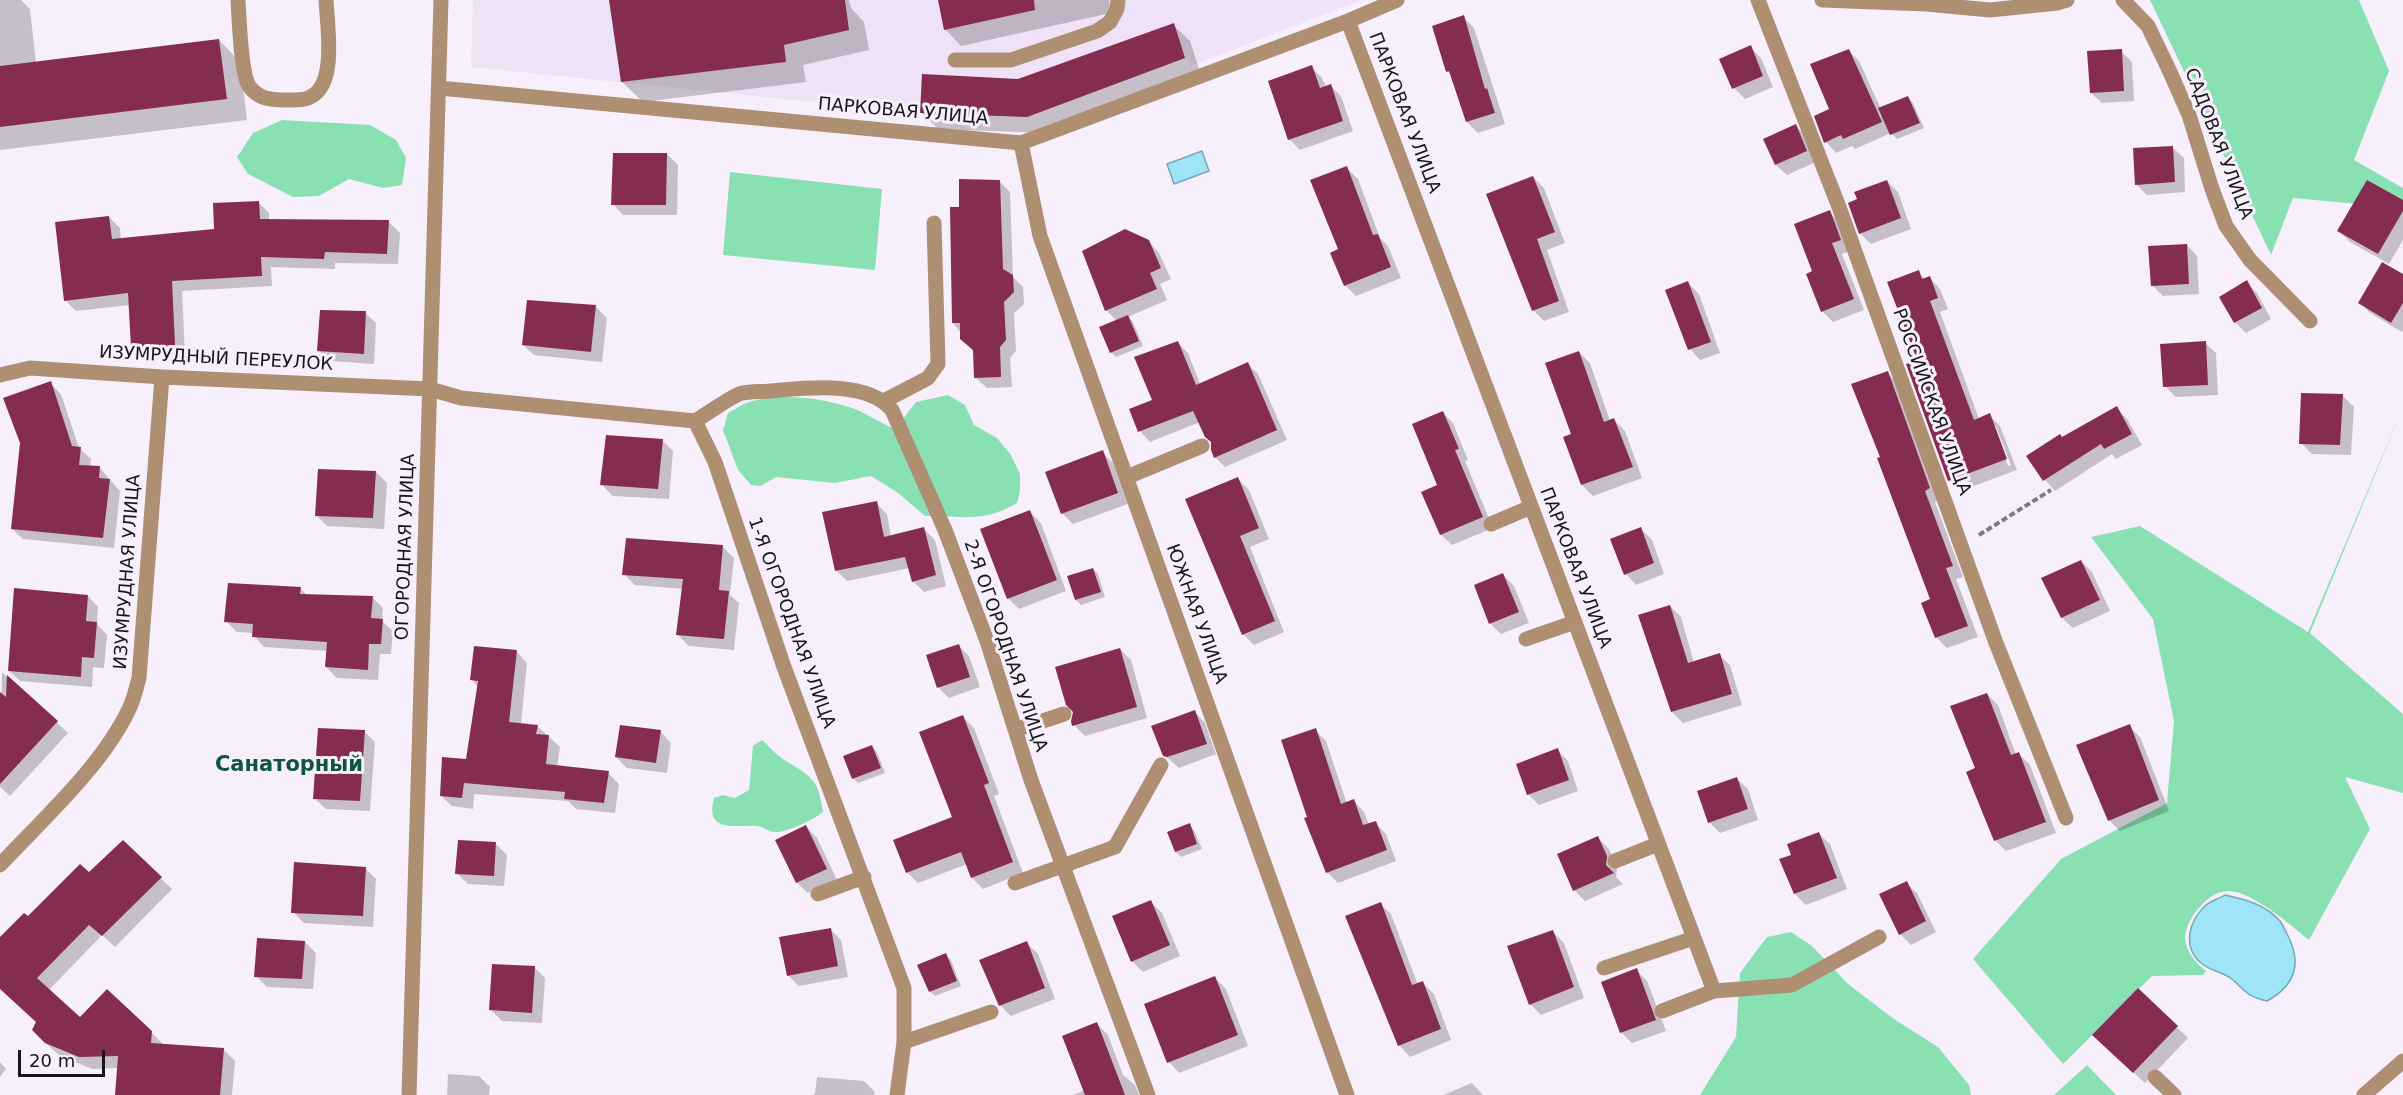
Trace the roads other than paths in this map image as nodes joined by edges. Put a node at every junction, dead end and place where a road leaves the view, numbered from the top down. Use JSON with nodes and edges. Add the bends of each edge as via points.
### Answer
{"nodes":[{"id":1,"x":238,"y":0,"type":"edge"},
{"id":2,"x":326,"y":0,"type":"edge"},
{"id":3,"x":441,"y":0,"type":"edge"},
{"id":4,"x":1118,"y":0,"type":"edge"},
{"id":5,"x":1396,"y":0,"type":"edge"},
{"id":6,"x":1758,"y":0,"type":"edge"},
{"id":7,"x":1822,"y":0,"type":"edge"},
{"id":8,"x":2067,"y":0,"type":"edge"},
{"id":9,"x":2124,"y":0,"type":"edge"},
{"id":10,"x":1945,"y":3,"type":"edge"},
{"id":11,"x":1348,"y":21,"type":"junction"},
{"id":12,"x":955,"y":60,"type":"dead end"},
{"id":13,"x":440,"y":88,"type":"junction"},
{"id":14,"x":1021,"y":143,"type":"junction"},
{"id":15,"x":934,"y":223,"type":"dead end"},
{"id":16,"x":2310,"y":321,"type":"dead end"},
{"id":17,"x":0,"y":375,"type":"edge"},
{"id":18,"x":162,"y":377,"type":"junction"},
{"id":19,"x":430,"y":389,"type":"junction"},
{"id":20,"x":884,"y":401,"type":"junction"},
{"id":21,"x":695,"y":421,"type":"junction"},
{"id":22,"x":1202,"y":446,"type":"dead end"},
{"id":23,"x":1127,"y":477,"type":"junction"},
{"id":24,"x":1531,"y":507,"type":"junction"},
{"id":25,"x":1491,"y":524,"type":"dead end"},
{"id":26,"x":1575,"y":622,"type":"junction"},
{"id":27,"x":1526,"y":639,"type":"dead end"},
{"id":28,"x":1064,"y":714,"type":"dead end"},
{"id":29,"x":1015,"y":730,"type":"junction"},
{"id":30,"x":1161,"y":765,"type":"dead end"},
{"id":31,"x":2066,"y":818,"type":"dead end"},
{"id":32,"x":1658,"y":844,"type":"junction"},
{"id":33,"x":1615,"y":861,"type":"dead end"},
{"id":34,"x":0,"y":865,"type":"edge"},
{"id":35,"x":1062,"y":865,"type":"junction"},
{"id":36,"x":864,"y":877,"type":"junction"},
{"id":37,"x":1015,"y":883,"type":"dead end"},
{"id":38,"x":818,"y":894,"type":"dead end"},
{"id":39,"x":1879,"y":937,"type":"dead end"},
{"id":40,"x":1694,"y":938,"type":"junction"},
{"id":41,"x":1604,"y":968,"type":"dead end"},
{"id":42,"x":1714,"y":992,"type":"junction"},
{"id":43,"x":1662,"y":1011,"type":"dead end"},
{"id":44,"x":991,"y":1012,"type":"dead end"},
{"id":45,"x":904,"y":1042,"type":"junction"},
{"id":46,"x":2403,"y":1061,"type":"edge"},
{"id":47,"x":2155,"y":1077,"type":"dead end"},
{"id":48,"x":409,"y":1095,"type":"edge"},
{"id":49,"x":897,"y":1095,"type":"edge"},
{"id":50,"x":1148,"y":1095,"type":"edge"},
{"id":51,"x":1347,"y":1095,"type":"edge"},
{"id":52,"x":2174,"y":1095,"type":"edge"},
{"id":53,"x":2364,"y":1095,"type":"edge"}],
"edges":[{"from":1,"to":2,"type":"street","via":[[247,85],[259,97],[274,100],[303,99],[320,89],[328,63]]},
{"from":3,"to":13,"type":"street","name":"ОГОРОДНАЯ УЛИЦА"},
{"from":4,"to":12,"type":"street","via":[[1110,22],[1097,31],[1011,60]]},
{"from":5,"to":11,"type":"street"},
{"from":6,"to":31,"type":"street","name":"РОССИЙСКАЯ УЛИЦА","via":[[1839,207],[1996,643]]},
{"from":7,"to":10,"type":"street"},
{"from":8,"to":10,"type":"street","via":[[1990,10]]},
{"from":9,"to":16,"type":"street","name":"САДОВАЯ УЛИЦА","via":[[2148,26],[2170,72],[2189,115],[2226,226],[2250,260]]},
{"from":11,"to":14,"type":"street","name":"ПАРКОВАЯ УЛИЦА"},
{"from":11,"to":24,"type":"street","name":"ПАРКОВАЯ УЛИЦА"},
{"from":13,"to":14,"type":"street","name":"ПАРКОВАЯ УЛИЦА"},
{"from":13,"to":19,"type":"street","name":"ОГОРОДНАЯ УЛИЦА"},
{"from":14,"to":23,"type":"street","name":"ЮЖНАЯ УЛИЦА","via":[[1040,236]]},
{"from":15,"to":20,"type":"street","via":[[938,364],[928,378]]},
{"from":17,"to":18,"type":"street","name":"ИЗУМРУДНЫЙ ПЕРЕУЛОК","via":[[30,368]]},
{"from":18,"to":19,"type":"street","name":"ИЗУМРУДНЫЙ ПЕРЕУЛОК"},
{"from":18,"to":34,"type":"street","name":"ИЗУМРУДНАЯ УЛИЦА","via":[[139,678],[129,709],[99,756]]},
{"from":19,"to":21,"type":"street","via":[[461,398]]},
{"from":19,"to":48,"type":"street","name":"ОГОРОДНАЯ УЛИЦА"},
{"from":20,"to":21,"type":"street","via":[[851,390],[812,388],[740,394]]},
{"from":20,"to":29,"type":"street","name":"2-Я ОГОРОДНАЯ УЛИЦА","via":[[902,431],[945,530]]},
{"from":21,"to":36,"type":"street","name":"1-Я ОГОРОДНАЯ УЛИЦА","via":[[715,462],[784,667]]},
{"from":22,"to":23,"type":"street"},
{"from":23,"to":51,"type":"street","name":"ЮЖНАЯ УЛИЦА"},
{"from":24,"to":25,"type":"street"},
{"from":24,"to":26,"type":"street","name":"ПАРКОВАЯ УЛИЦА"},
{"from":26,"to":27,"type":"street"},
{"from":26,"to":32,"type":"street","name":"ПАРКОВАЯ УЛИЦА"},
{"from":28,"to":29,"type":"street"},
{"from":29,"to":35,"type":"street","name":"2-Я ОГОРОДНАЯ УЛИЦА"},
{"from":30,"to":35,"type":"street","via":[[1115,847]]},
{"from":32,"to":33,"type":"street"},
{"from":32,"to":40,"type":"street","name":"ПАРКОВАЯ УЛИЦА"},
{"from":35,"to":37,"type":"street"},
{"from":35,"to":50,"type":"street","name":"2-Я ОГОРОДНАЯ УЛИЦА"},
{"from":36,"to":38,"type":"street"},
{"from":36,"to":45,"type":"street","name":"1-Я ОГОРОДНАЯ УЛИЦА","via":[[904,988]]},
{"from":39,"to":42,"type":"street","via":[[1792,986]]},
{"from":40,"to":41,"type":"street"},
{"from":40,"to":42,"type":"street","name":"ПАРКОВАЯ УЛИЦА"},
{"from":42,"to":43,"type":"street"},
{"from":44,"to":45,"type":"street"},
{"from":45,"to":49,"type":"street","name":"1-Я ОГОРОДНАЯ УЛИЦА"},
{"from":46,"to":53,"type":"street"},
{"from":47,"to":52,"type":"street"}]}
